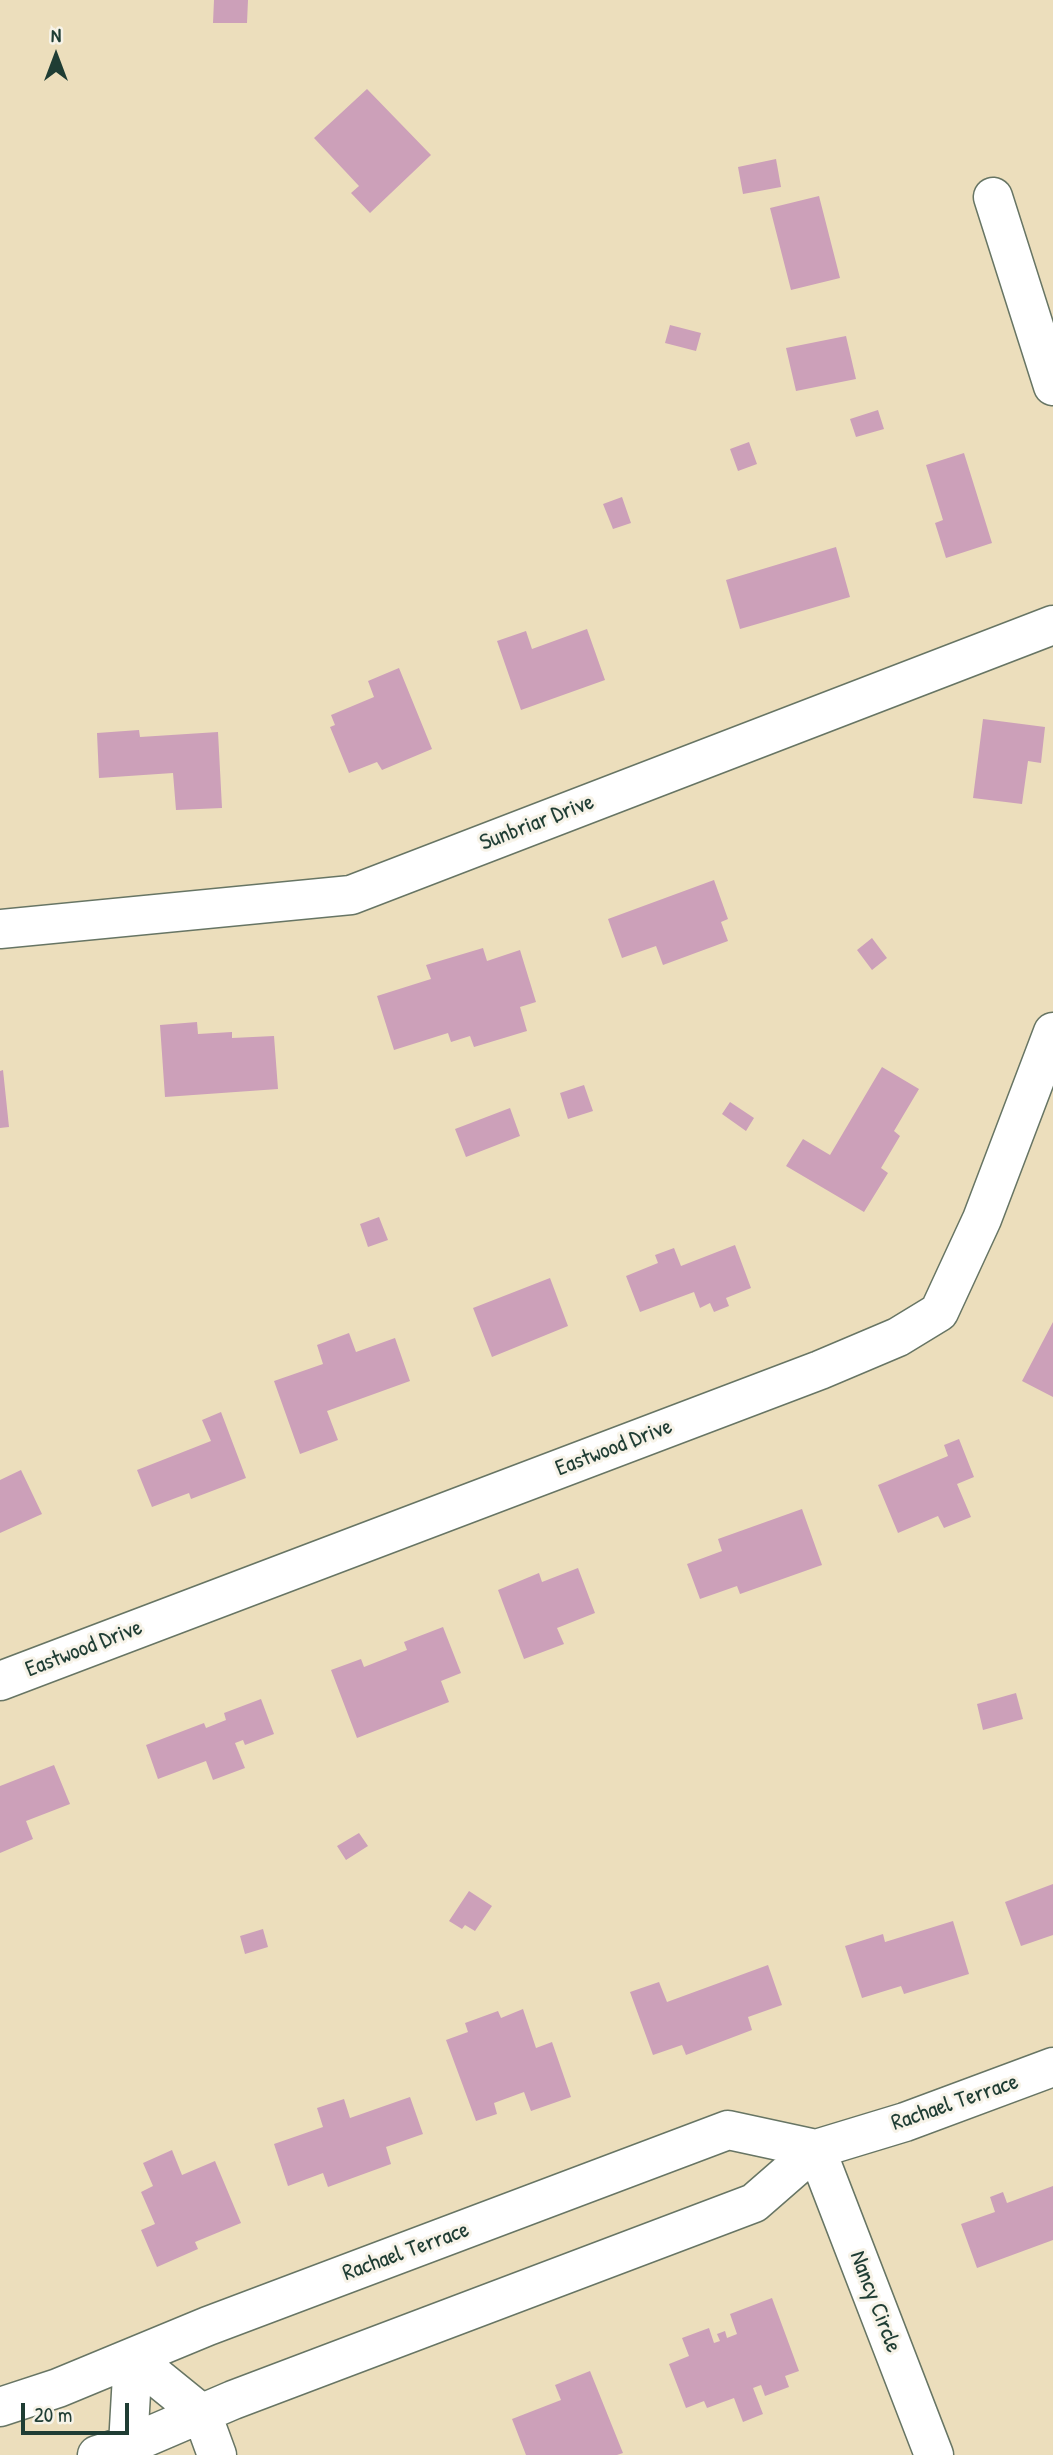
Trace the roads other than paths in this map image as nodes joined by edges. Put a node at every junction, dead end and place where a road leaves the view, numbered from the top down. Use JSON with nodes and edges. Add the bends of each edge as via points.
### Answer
{"nodes":[{"id":1,"x":993,"y":197,"type":"dead end"},
{"id":2,"x":1053,"y":386,"type":"edge"},
{"id":3,"x":1053,"y":625,"type":"edge"},
{"id":4,"x":0,"y":929,"type":"edge"},
{"id":5,"x":1053,"y":1032,"type":"edge"},
{"id":6,"x":0,"y":1681,"type":"edge"},
{"id":7,"x":1053,"y":2067,"type":"edge"},
{"id":8,"x":816,"y":2149,"type":"junction"},
{"id":9,"x":133,"y":2358,"type":"junction"},
{"id":10,"x":0,"y":2407,"type":"edge"},
{"id":11,"x":202,"y":2414,"type":"junction"},
{"id":12,"x":119,"y":2452,"type":"edge"},
{"id":13,"x":217,"y":2455,"type":"edge"},
{"id":14,"x":934,"y":2455,"type":"edge"}],
"edges":[{"from":1,"to":2,"type":"street"},
{"from":3,"to":4,"type":"street","name":"Sunbriar Drive","via":[[351,895]]},
{"from":5,"to":6,"type":"street","name":"Eastwood Drive","via":[[982,1219],[939,1312],[898,1337],[820,1370]]},
{"from":7,"to":8,"type":"street","name":"Rachael Terrace","via":[[905,2122]]},
{"from":8,"to":9,"type":"street","name":"Rachael Terrace","via":[[728,2130]]},
{"from":8,"to":11,"type":"street","name":"Rachael Terrace","via":[[754,2203]]},
{"from":8,"to":14,"type":"street","name":"Nancy Circle"},
{"from":9,"to":10,"type":"street","name":"Rachael Terrace"},
{"from":9,"to":11,"type":"street"},
{"from":9,"to":12,"type":"street"},
{"from":11,"to":12,"type":"street","name":"Rachael Terrace"},
{"from":11,"to":13,"type":"street"}]}
